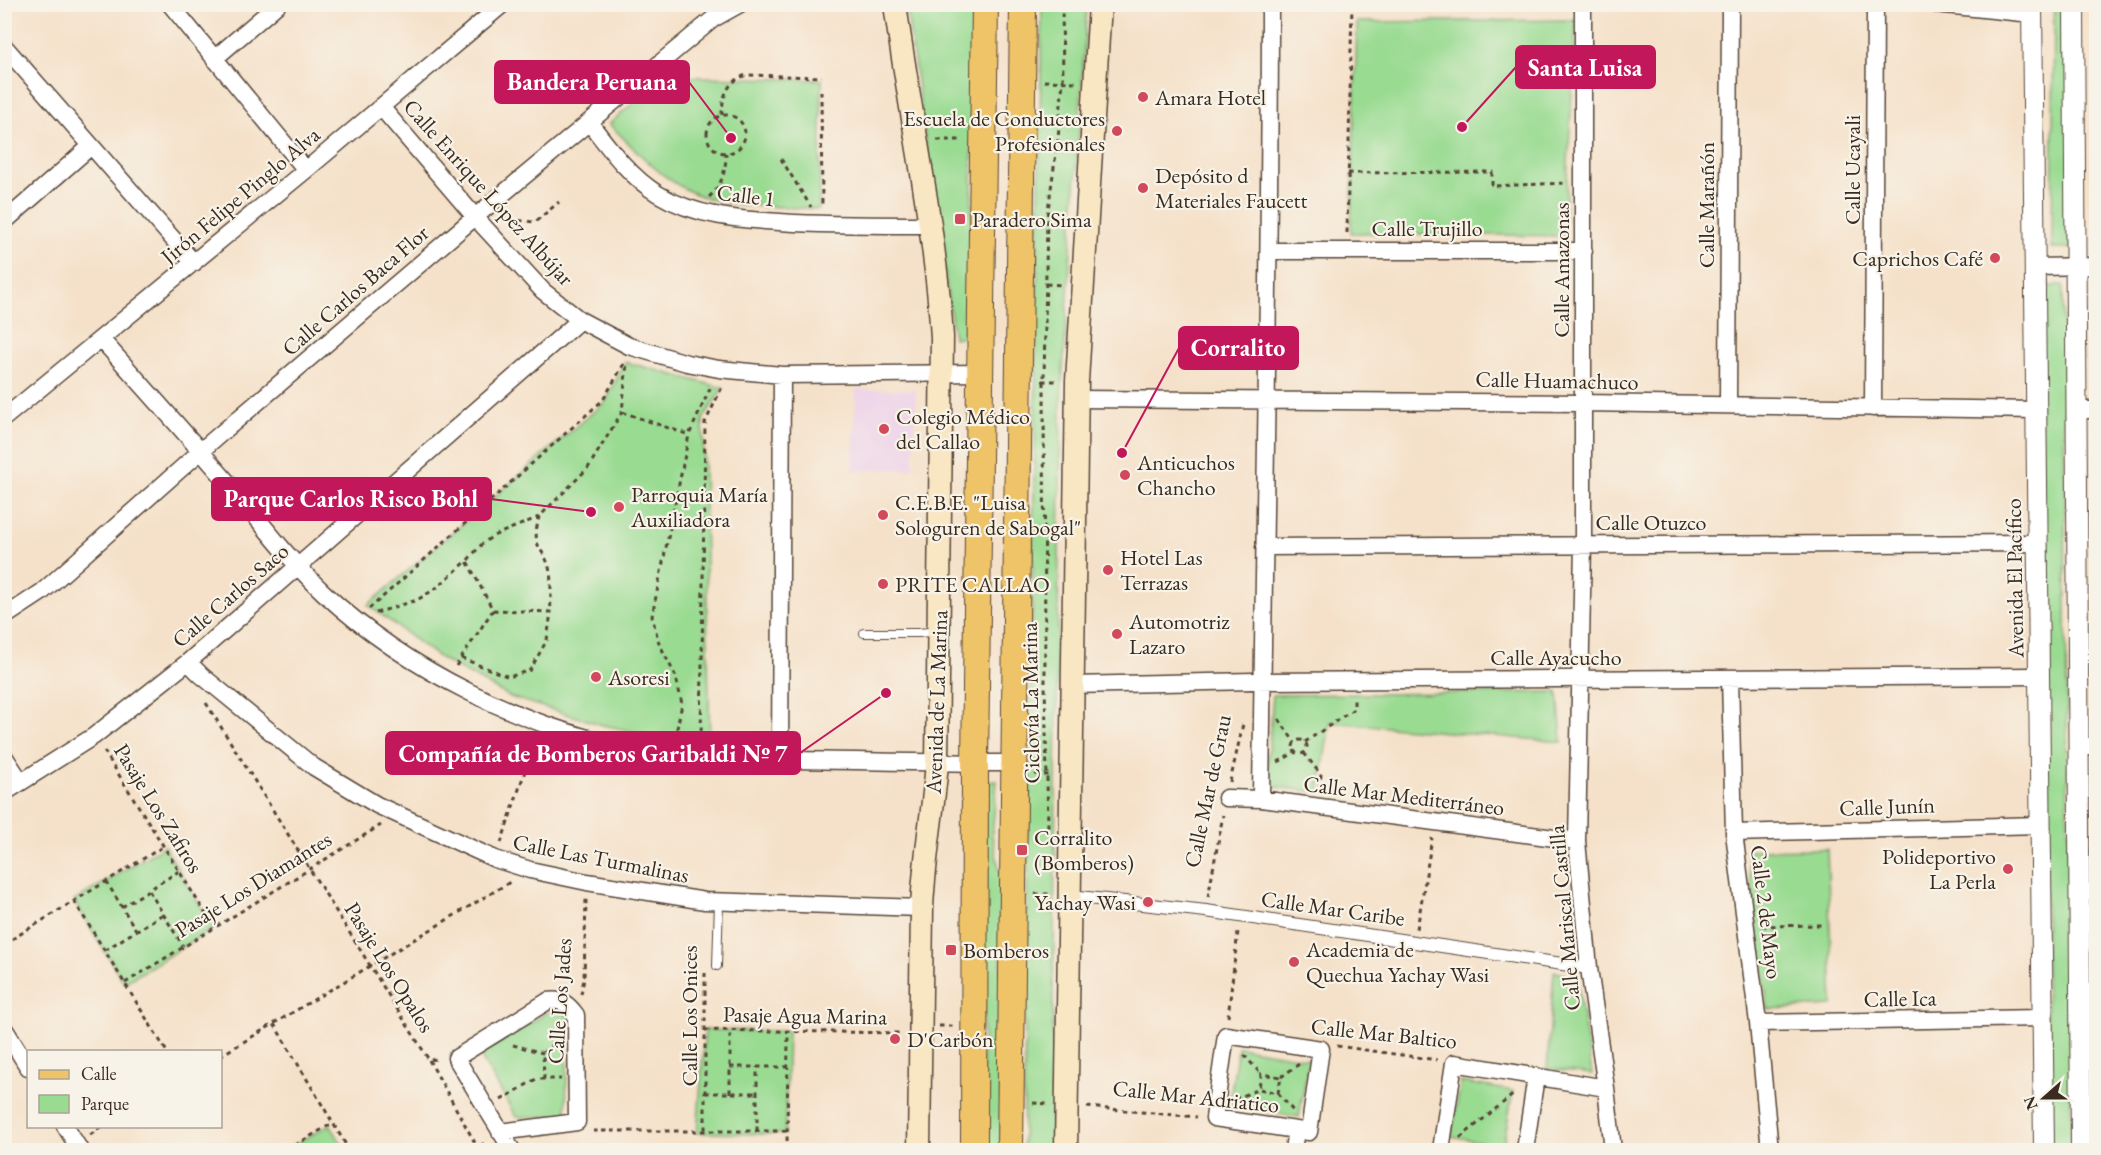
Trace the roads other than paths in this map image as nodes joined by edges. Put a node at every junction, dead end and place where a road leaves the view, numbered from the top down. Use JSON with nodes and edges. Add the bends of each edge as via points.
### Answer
{"nodes":[{"id":1,"x":170,"y":4,"type":"edge"},
{"id":2,"x":278,"y":4,"type":"edge"},
{"id":3,"x":503,"y":4,"type":"edge"},
{"id":4,"x":740,"y":4,"type":"edge"},
{"id":5,"x":895,"y":4,"type":"edge"},
{"id":6,"x":985,"y":4,"type":"edge"},
{"id":7,"x":1023,"y":4,"type":"edge"},
{"id":8,"x":1100,"y":4,"type":"edge"},
{"id":9,"x":1270,"y":4,"type":"edge"},
{"id":10,"x":1583,"y":4,"type":"edge"},
{"id":11,"x":1730,"y":4,"type":"edge"},
{"id":12,"x":1875,"y":4,"type":"edge"},
{"id":13,"x":1935,"y":4,"type":"edge"},
{"id":14,"x":2074,"y":4,"type":"edge"},
{"id":15,"x":2032,"y":9,"type":"edge"},
{"id":16,"x":4,"y":46,"type":"edge"},
{"id":17,"x":214,"y":59,"type":"junction"},
{"id":18,"x":381,"y":107,"type":"junction"},
{"id":19,"x":589,"y":122,"type":"junction"},
{"id":20,"x":91,"y":146,"type":"junction"},
{"id":21,"x":306,"y":170,"type":"junction"},
{"id":22,"x":475,"y":217,"type":"junction"},
{"id":23,"x":4,"y":222,"type":"edge"},
{"id":24,"x":931,"y":225,"type":"junction"},
{"id":25,"x":1270,"y":251,"type":"junction"},
{"id":26,"x":1584,"y":251,"type":"junction"},
{"id":27,"x":194,"y":263,"type":"junction"},
{"id":28,"x":2097,"y":266,"type":"edge"},
{"id":29,"x":2035,"y":267,"type":"junction"},
{"id":30,"x":2075,"y":267,"type":"junction"},
{"id":31,"x":580,"y":320,"type":"junction"},
{"id":32,"x":101,"y":339,"type":"junction"},
{"id":33,"x":981,"y":373,"type":"junction"},
{"id":34,"x":942,"y":374,"type":"junction"},
{"id":35,"x":782,"y":375,"type":"junction"},
{"id":36,"x":1077,"y":390,"type":"junction"},
{"id":37,"x":1265,"y":400,"type":"junction"},
{"id":38,"x":1584,"y":403,"type":"junction"},
{"id":39,"x":1728,"y":405,"type":"junction"},
{"id":40,"x":1873,"y":408,"type":"junction"},
{"id":41,"x":2037,"y":410,"type":"junction"},
{"id":42,"x":2076,"y":410,"type":"junction"},
{"id":43,"x":2097,"y":410,"type":"edge"},
{"id":44,"x":4,"y":418,"type":"edge"},
{"id":45,"x":201,"y":451,"type":"junction"},
{"id":46,"x":2038,"y":543,"type":"junction"},
{"id":47,"x":1583,"y":545,"type":"junction"},
{"id":48,"x":1264,"y":547,"type":"junction"},
{"id":49,"x":298,"y":566,"type":"junction"},
{"id":50,"x":4,"y":617,"type":"edge"},
{"id":51,"x":939,"y":631,"type":"junction"},
{"id":52,"x":864,"y":633,"type":"dead end"},
{"id":53,"x":188,"y":662,"type":"junction"},
{"id":54,"x":2039,"y":676,"type":"junction"},
{"id":55,"x":1730,"y":678,"type":"junction"},
{"id":56,"x":1579,"y":680,"type":"junction"},
{"id":57,"x":1262,"y":681,"type":"junction"},
{"id":58,"x":1073,"y":685,"type":"junction"},
{"id":59,"x":2088,"y":746,"type":"edge"},
{"id":60,"x":4,"y":756,"type":"edge"},
{"id":61,"x":780,"y":759,"type":"junction"},
{"id":62,"x":937,"y":763,"type":"junction"},
{"id":63,"x":975,"y":763,"type":"junction"},
{"id":64,"x":1013,"y":768,"type":"junction"},
{"id":65,"x":21,"y":782,"type":"junction"},
{"id":66,"x":4,"y":793,"type":"edge"},
{"id":67,"x":1226,"y":798,"type":"road end"},
{"id":68,"x":1261,"y":799,"type":"junction"},
{"id":69,"x":2041,"y":825,"type":"junction"},
{"id":70,"x":1734,"y":833,"type":"junction"},
{"id":71,"x":1577,"y":841,"type":"junction"},
{"id":72,"x":2088,"y":892,"type":"edge"},
{"id":73,"x":1070,"y":896,"type":"junction"},
{"id":74,"x":719,"y":902,"type":"junction"},
{"id":75,"x":922,"y":909,"type":"junction"},
{"id":76,"x":717,"y":966,"type":"dead end"},
{"id":77,"x":1589,"y":968,"type":"junction"},
{"id":78,"x":2043,"y":1018,"type":"junction"},
{"id":79,"x":1758,"y":1023,"type":"junction"},
{"id":80,"x":4,"y":1028,"type":"edge"},
{"id":81,"x":27,"y":1065,"type":"edge"},
{"id":82,"x":1536,"y":1076,"type":"junction"},
{"id":83,"x":1606,"y":1088,"type":"junction"},
{"id":84,"x":1215,"y":1113,"type":"joint"},
{"id":85,"x":66,"y":1128,"type":"edge"},
{"id":86,"x":1296,"y":1130,"type":"junction"},
{"id":87,"x":501,"y":1132,"type":"junction"},
{"id":88,"x":1447,"y":1147,"type":"edge"},
{"id":89,"x":80,"y":1150,"type":"edge"},
{"id":90,"x":512,"y":1150,"type":"edge"},
{"id":91,"x":919,"y":1150,"type":"edge"},
{"id":92,"x":974,"y":1150,"type":"edge"},
{"id":93,"x":1010,"y":1150,"type":"edge"},
{"id":94,"x":1066,"y":1150,"type":"edge"},
{"id":95,"x":1293,"y":1150,"type":"edge"},
{"id":96,"x":1525,"y":1150,"type":"edge"},
{"id":97,"x":1613,"y":1150,"type":"edge"},
{"id":98,"x":1770,"y":1150,"type":"edge"},
{"id":99,"x":2044,"y":1150,"type":"edge"},
{"id":100,"x":2081,"y":1150,"type":"edge"}],
"edges":[{"from":1,"to":17,"type":"street"},
{"from":2,"to":17,"type":"street"},
{"from":3,"to":18,"type":"street","name":"Jirón Felipe Pinglo Alva"},
{"from":4,"to":19,"type":"street","name":"Calle Carlos Baca Flor","via":[[713,19]]},
{"from":5,"to":24,"type":"main road","name":"Avenida de La Marina"},
{"from":6,"to":33,"type":"main road","name":"Avenida de La Marina"},
{"from":7,"to":64,"type":"main road","via":[[1032,382]]},
{"from":8,"to":36,"type":"main road"},
{"from":9,"to":25,"type":"street"},
{"from":10,"to":26,"type":"street","name":"Calle Amazonas"},
{"from":11,"to":39,"type":"street","name":"Calle Marañón"},
{"from":12,"to":40,"type":"street","name":"Calle Ucayali"},
{"from":13,"to":15,"type":"street"},
{"from":14,"to":30,"type":"street"},
{"from":15,"to":29,"type":"street","name":"Avenida El Pacífico"},
{"from":16,"to":20,"type":"street"},
{"from":17,"to":21,"type":"street"},
{"from":18,"to":21,"type":"street","name":"Jirón Felipe Pinglo Alva"},
{"from":18,"to":22,"type":"street","name":"Calle Enrique López Albújar"},
{"from":19,"to":22,"type":"street","name":"Calle Carlos Baca Flor"},
{"from":19,"to":24,"type":"street","name":"Calle 1","via":[[633,174],[658,194],[692,209],[737,220]]},
{"from":20,"to":23,"type":"street"},
{"from":20,"to":27,"type":"street"},
{"from":21,"to":27,"type":"street","name":"Jirón Felipe Pinglo Alva"},
{"from":22,"to":31,"type":"street","name":"Calle Enrique López Albújar","via":[[543,291]]},
{"from":22,"to":45,"type":"street","name":"Calle Carlos Baca Flor"},
{"from":24,"to":34,"type":"main road","name":"Avenida de La Marina"},
{"from":25,"to":26,"type":"street","name":"Calle Trujillo"},
{"from":25,"to":37,"type":"street"},
{"from":26,"to":38,"type":"street","name":"Calle Amazonas"},
{"from":27,"to":32,"type":"street","name":"Jirón Felipe Pinglo Alva"},
{"from":28,"to":30,"type":"street"},
{"from":29,"to":30,"type":"street"},
{"from":29,"to":41,"type":"street","name":"Avenida El Pacífico"},
{"from":30,"to":42,"type":"street"},
{"from":31,"to":35,"type":"street","name":"Calle Enrique López Albújar","via":[[629,346],[687,363]]},
{"from":31,"to":49,"type":"street","name":"Calle Carlos Saco"},
{"from":32,"to":44,"type":"street","name":"Jirón Felipe Pinglo Alva"},
{"from":32,"to":45,"type":"street"},
{"from":33,"to":34,"type":"street","name":"Calle Enrique López Albújar"},
{"from":33,"to":63,"type":"main road","name":"Avenida de La Marina"},
{"from":34,"to":35,"type":"street","name":"Calle Enrique López Albújar"},
{"from":34,"to":51,"type":"main road","name":"Avenida de La Marina"},
{"from":35,"to":61,"type":"street"},
{"from":36,"to":37,"type":"street","name":"Calle Huamachuco"},
{"from":36,"to":58,"type":"main road"},
{"from":37,"to":38,"type":"street","name":"Calle Huamachuco"},
{"from":37,"to":48,"type":"street"},
{"from":38,"to":39,"type":"street","name":"Calle Huamachuco"},
{"from":38,"to":47,"type":"street","name":"Calle Amazonas"},
{"from":39,"to":40,"type":"street","name":"Calle Huamachuco"},
{"from":40,"to":41,"type":"street","name":"Calle Huamachuco"},
{"from":41,"to":46,"type":"street","name":"Avenida El Pacífico"},
{"from":42,"to":43,"type":"street"},
{"from":42,"to":59,"type":"street"},
{"from":45,"to":49,"type":"street"},
{"from":45,"to":50,"type":"street","name":"Calle Carlos Baca Flor","via":[[42,592]]},
{"from":46,"to":47,"type":"street","name":"Calle Otuzco"},
{"from":46,"to":54,"type":"street","name":"Avenida El Pacífico"},
{"from":47,"to":48,"type":"street","name":"Calle Otuzco"},
{"from":47,"to":56,"type":"street","name":"Calle Amazonas"},
{"from":48,"to":57,"type":"street"},
{"from":49,"to":53,"type":"street","name":"Calle Carlos Saco"},
{"from":49,"to":61,"type":"street","via":[[354,620],[422,668],[542,722],[638,750],[701,757]]},
{"from":51,"to":52,"type":"lane"},
{"from":51,"to":62,"type":"main road","name":"Avenida de La Marina"},
{"from":53,"to":65,"type":"street","name":"Calle Carlos Saco","via":[[94,736]]},
{"from":53,"to":74,"type":"street","name":"Calle Las Turmalinas","via":[[314,767],[377,805],[495,859],[587,882]]},
{"from":54,"to":55,"type":"street","name":"Calle Ayacucho"},
{"from":54,"to":69,"type":"street","name":"Avenida El Pacífico"},
{"from":55,"to":56,"type":"street","name":"Calle Ayacucho"},
{"from":55,"to":70,"type":"street","name":"Calle 2 de Mayo"},
{"from":56,"to":57,"type":"street","name":"Calle Ayacucho"},
{"from":56,"to":71,"type":"street","name":"Calle Mariscal Castilla"},
{"from":57,"to":58,"type":"street","name":"Calle Ayacucho"},
{"from":57,"to":68,"type":"street"},
{"from":58,"to":73,"type":"main road"},
{"from":59,"to":72,"type":"street"},
{"from":60,"to":65,"type":"street"},
{"from":61,"to":62,"type":"street"},
{"from":62,"to":63,"type":"street"},
{"from":62,"to":75,"type":"main road","name":"Avenida de La Marina"},
{"from":63,"to":64,"type":"street"},
{"from":63,"to":92,"type":"main road","name":"Avenida de La Marina"},
{"from":64,"to":93,"type":"main road"},
{"from":65,"to":66,"type":"street","name":"Calle Carlos Saco"},
{"from":67,"to":68,"type":"street","name":"Calle Mar Mediterráneo"},
{"from":68,"to":71,"type":"street","name":"Calle Mar Mediterráneo"},
{"from":69,"to":70,"type":"street","name":"Calle Junín"},
{"from":69,"to":78,"type":"street","name":"Avenida El Pacífico"},
{"from":70,"to":79,"type":"street","name":"Calle 2 de Mayo"},
{"from":71,"to":77,"type":"street","name":"Calle Mariscal Castilla"},
{"from":72,"to":100,"type":"street"},
{"from":73,"to":77,"type":"street","name":"Calle Mar Caribe","via":[[1206,911]]},
{"from":73,"to":94,"type":"main road"},
{"from":74,"to":75,"type":"street","name":"Calle Las Turmalinas"},
{"from":74,"to":76,"type":"lane"},
{"from":75,"to":91,"type":"main road","name":"Avenida de La Marina"},
{"from":77,"to":83,"type":"street","name":"Calle Mariscal Castilla"},
{"from":78,"to":79,"type":"street","name":"Calle Ica"},
{"from":78,"to":99,"type":"street","name":"Avenida El Pacífico"},
{"from":79,"to":98,"type":"street","name":"Calle 2 de Mayo"},
{"from":80,"to":81,"type":"street"},
{"from":82,"to":83,"type":"street","name":"Calle Mar Baltico"},
{"from":82,"to":88,"type":"street","name":"Calle Mar Baltico","via":[[1454,1063]]},
{"from":82,"to":96,"type":"street"},
{"from":83,"to":97,"type":"street","name":"Calle Mariscal Castilla"},
{"from":84,"to":86,"type":"street","name":"Calle Mar Adriatico"},
{"from":84,"to":86,"type":"street","name":"Calle Mar Baltico","via":[[1226,1035],[1321,1049],[1310,1132]]},
{"from":85,"to":89,"type":"street"},
{"from":86,"to":95,"type":"street"},
{"from":87,"to":87,"type":"street","name":"Calle Los Jades","via":[[577,1122],[576,1015],[558,1000],[548,1001],[456,1058]]},
{"from":87,"to":90,"type":"street"}]}
